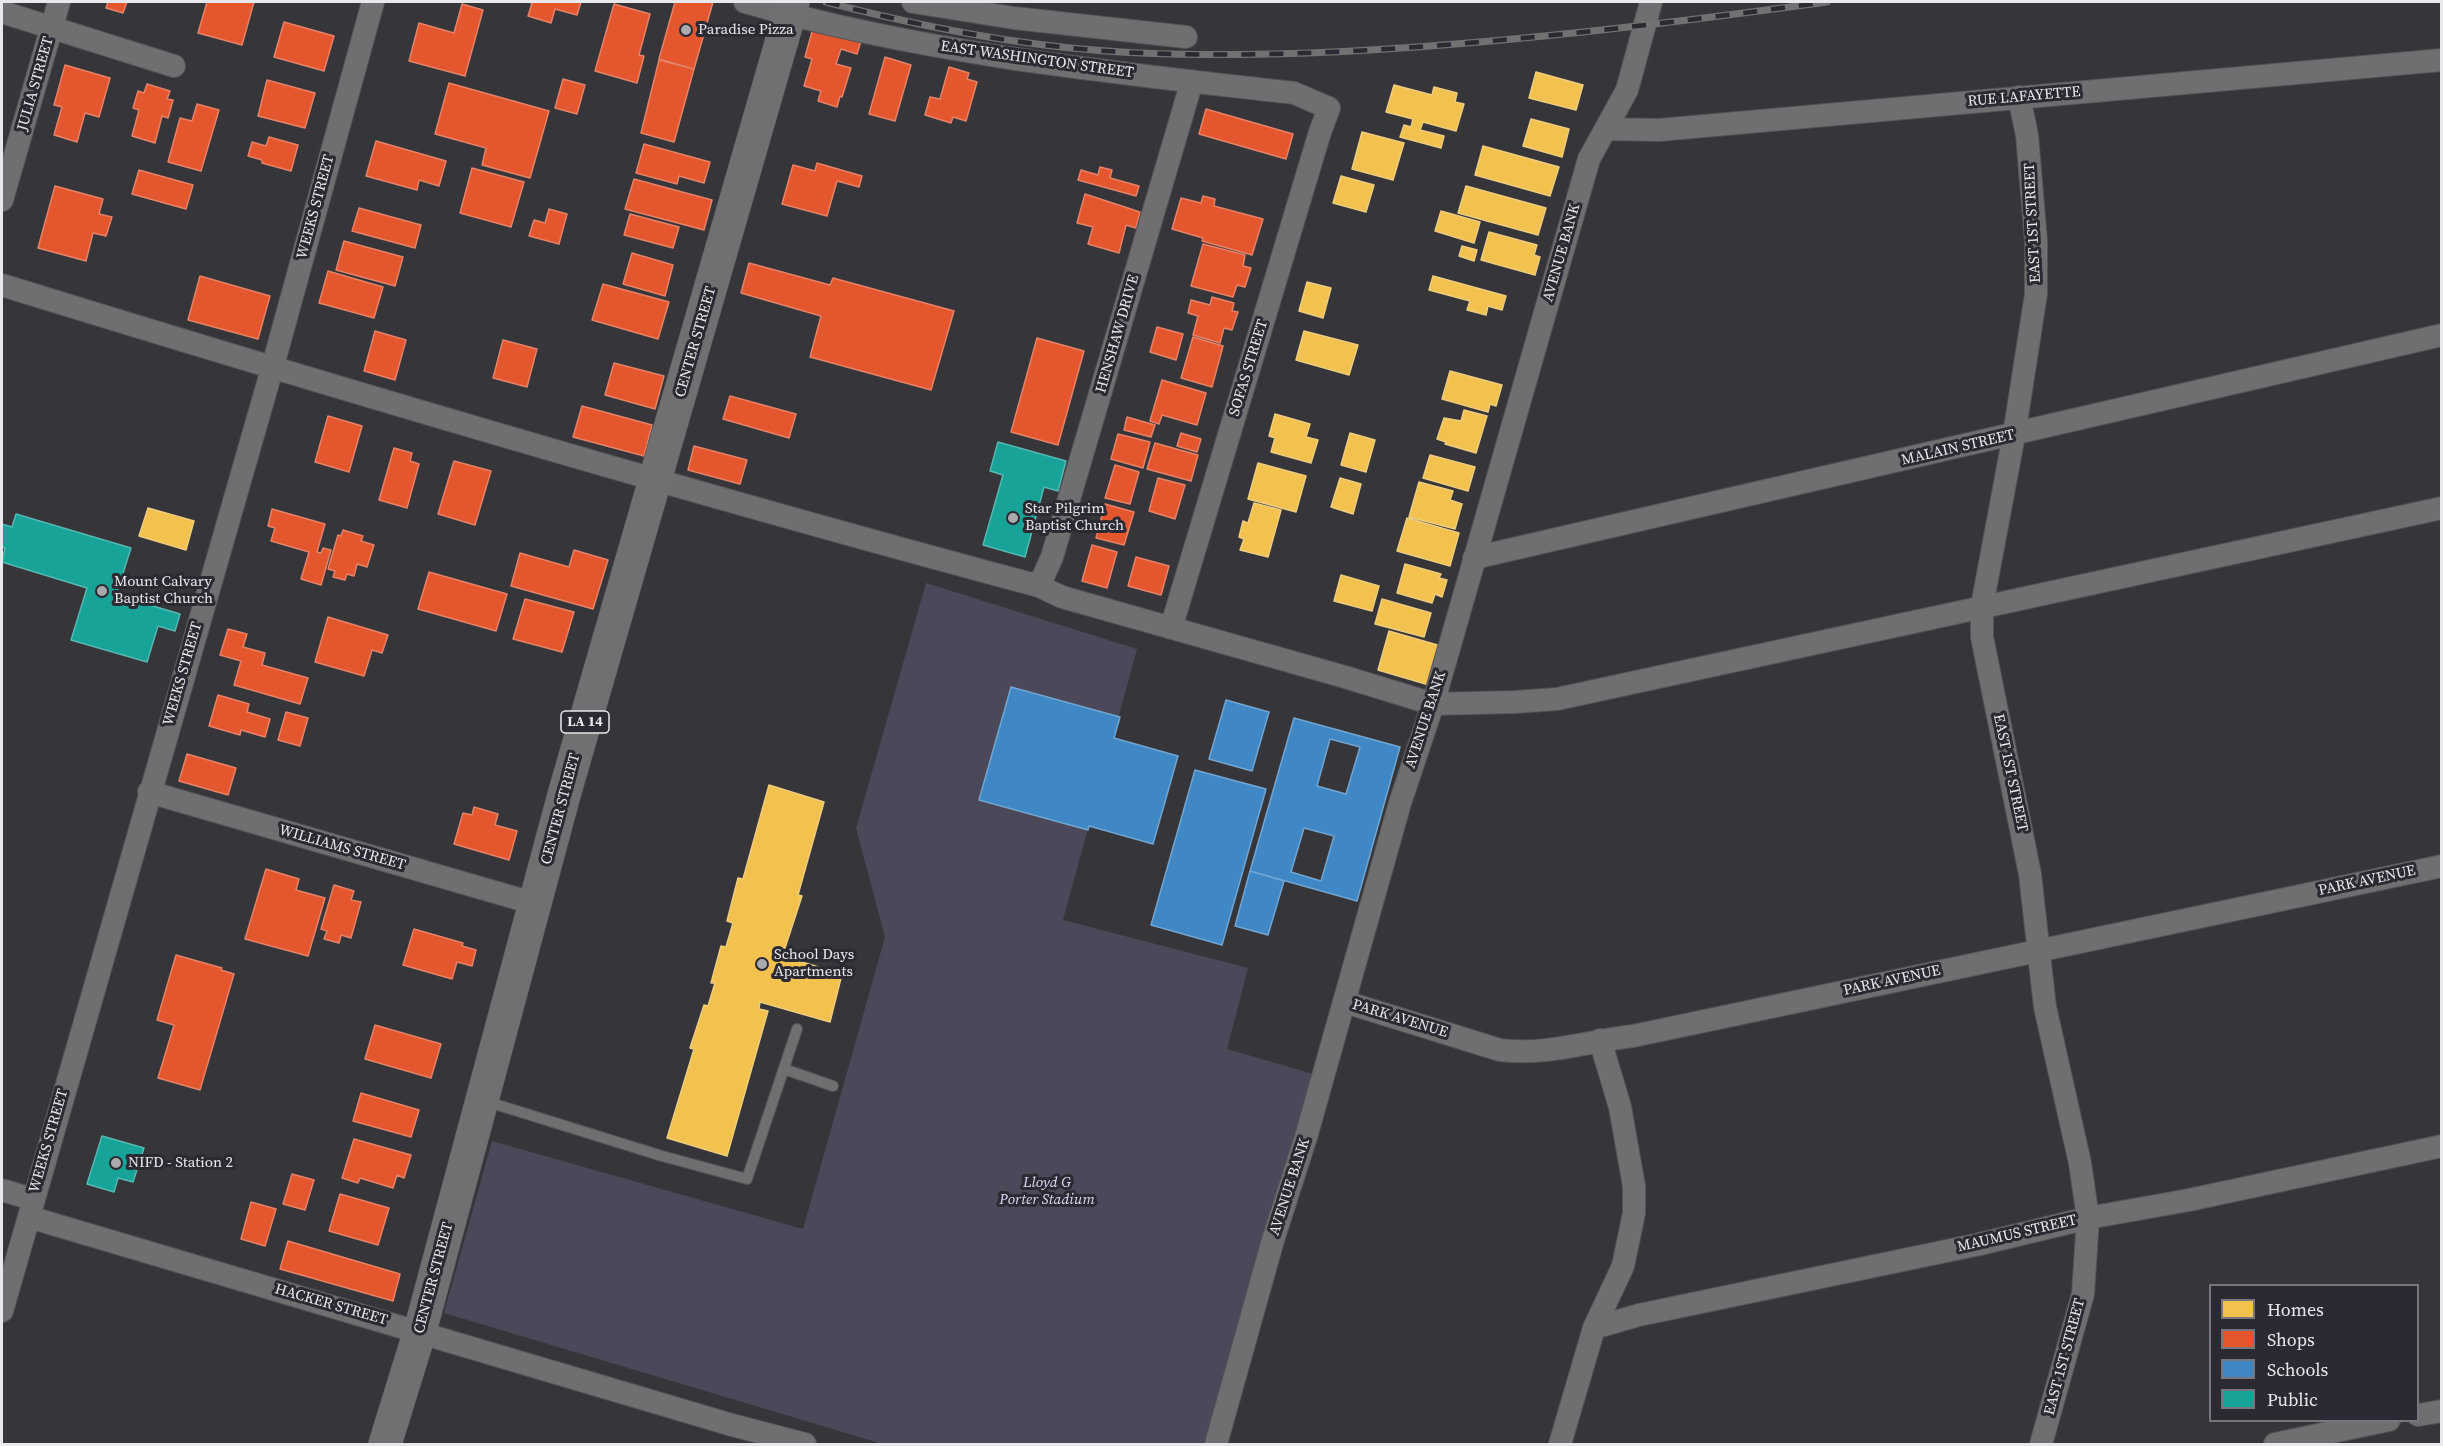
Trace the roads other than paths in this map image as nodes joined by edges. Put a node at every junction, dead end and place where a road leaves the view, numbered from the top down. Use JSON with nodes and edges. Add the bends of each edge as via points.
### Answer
{"nodes":[{"id":1,"x":59,"y":2,"type":"edge"},
{"id":2,"x":373,"y":2,"type":"edge"},
{"id":3,"x":746,"y":2,"type":"edge"},
{"id":4,"x":913,"y":2,"type":"edge"},
{"id":5,"x":1651,"y":2,"type":"edge"},
{"id":6,"x":791,"y":8,"type":"edge"},
{"id":7,"x":2,"y":12,"type":"edge"},
{"id":8,"x":52,"y":28,"type":"junction"},
{"id":9,"x":1186,"y":37,"type":"dead end"},
{"id":10,"x":2442,"y":60,"type":"edge"},
{"id":11,"x":174,"y":66,"type":"dead end"},
{"id":12,"x":1192,"y":81,"type":"junction"},
{"id":13,"x":2019,"y":97,"type":"junction"},
{"id":14,"x":1329,"y":108,"type":"joint"},
{"id":15,"x":1606,"y":129,"type":"junction"},
{"id":16,"x":2,"y":200,"type":"edge"},
{"id":17,"x":2,"y":285,"type":"edge"},
{"id":18,"x":2442,"y":335,"type":"edge"},
{"id":19,"x":272,"y":369,"type":"junction"},
{"id":20,"x":2014,"y":435,"type":"junction"},
{"id":21,"x":656,"y":481,"type":"junction"},
{"id":22,"x":2442,"y":508,"type":"edge"},
{"id":23,"x":1474,"y":558,"type":"junction"},
{"id":24,"x":1040,"y":586,"type":"junction"},
{"id":25,"x":1982,"y":606,"type":"junction"},
{"id":26,"x":1171,"y":628,"type":"junction"},
{"id":27,"x":1433,"y":704,"type":"junction"},
{"id":28,"x":149,"y":792,"type":"junction"},
{"id":29,"x":2442,"y":866,"type":"edge"},
{"id":30,"x":536,"y":904,"type":"junction"},
{"id":31,"x":2039,"y":949,"type":"junction"},
{"id":32,"x":1344,"y":1002,"type":"junction"},
{"id":33,"x":797,"y":1029,"type":"dead end"},
{"id":34,"x":1600,"y":1040,"type":"junction"},
{"id":35,"x":783,"y":1069,"type":"junction"},
{"id":36,"x":833,"y":1086,"type":"dead end"},
{"id":37,"x":482,"y":1100,"type":"junction"},
{"id":38,"x":2442,"y":1146,"type":"edge"},
{"id":39,"x":2,"y":1190,"type":"edge"},
{"id":40,"x":31,"y":1208,"type":"junction"},
{"id":41,"x":2088,"y":1218,"type":"junction"},
{"id":42,"x":2,"y":1311,"type":"edge"},
{"id":43,"x":1594,"y":1328,"type":"junction"},
{"id":44,"x":420,"y":1331,"type":"junction"},
{"id":45,"x":2442,"y":1411,"type":"edge"},
{"id":46,"x":2419,"y":1415,"type":"edge"},
{"id":47,"x":2380,"y":1422,"type":"edge"},
{"id":48,"x":797,"y":1443,"type":"edge"},
{"id":49,"x":385,"y":1444,"type":"edge"},
{"id":50,"x":1216,"y":1444,"type":"edge"},
{"id":51,"x":1560,"y":1444,"type":"edge"},
{"id":52,"x":2042,"y":1444,"type":"edge"},
{"id":53,"x":2275,"y":1444,"type":"edge"}],
"edges":[{"from":1,"to":8,"type":"street","name":"JULIA STREET"},
{"from":2,"to":19,"type":"street","name":"WEEKS STREET"},
{"from":3,"to":6,"type":"street","name":"EAST WASHINGTON STREET"},
{"from":4,"to":9,"type":"street","via":[[1014,18]]},
{"from":5,"to":15,"type":"street","name":"AVENUE BANK","via":[[1627,90]]},
{"from":6,"to":12,"type":"street","name":"EAST WASHINGTON STREET","via":[[997,57]]},
{"from":6,"to":21,"type":"main road","name":"CENTER STREET","number":"LA 14"},
{"from":7,"to":8,"type":"street"},
{"from":8,"to":11,"type":"street"},
{"from":8,"to":16,"type":"street","name":"JULIA STREET"},
{"from":10,"to":13,"type":"street","name":"RUE LAFAYETTE"},
{"from":12,"to":14,"type":"street","name":"EAST WASHINGTON STREET","via":[[1294,93]]},
{"from":12,"to":24,"type":"street","name":"HENSHAW DRIVE","via":[[1052,557]]},
{"from":13,"to":15,"type":"street","name":"RUE LAFAYETTE","via":[[1659,130]]},
{"from":13,"to":20,"type":"street","name":"EAST 1ST STREET","via":[[2027,135],[2036,294]]},
{"from":14,"to":26,"type":"street","name":"SOFAS STREET"},
{"from":15,"to":23,"type":"street","name":"AVENUE BANK","via":[[1589,159]]},
{"from":17,"to":19,"type":"street"},
{"from":18,"to":20,"type":"street","name":"MALAIN STREET"},
{"from":19,"to":21,"type":"street"},
{"from":19,"to":28,"type":"street","name":"WEEKS STREET"},
{"from":20,"to":23,"type":"street","name":"MALAIN STREET"},
{"from":20,"to":25,"type":"street","name":"EAST 1ST STREET"},
{"from":21,"to":24,"type":"street"},
{"from":21,"to":30,"type":"main road","name":"CENTER STREET","number":"LA 14"},
{"from":22,"to":25,"type":"street"},
{"from":23,"to":27,"type":"street","name":"AVENUE BANK"},
{"from":24,"to":26,"type":"street","via":[[1062,597]]},
{"from":25,"to":27,"type":"street","via":[[1557,699]]},
{"from":25,"to":31,"type":"street","name":"EAST 1ST STREET","via":[[1982,637],[2030,874]]},
{"from":26,"to":27,"type":"street"},
{"from":27,"to":32,"type":"street","name":"AVENUE BANK","via":[[1400,803]]},
{"from":28,"to":30,"type":"street","name":"WILLIAMS STREET"},
{"from":28,"to":40,"type":"street","name":"WEEKS STREET"},
{"from":29,"to":31,"type":"street","name":"PARK AVENUE"},
{"from":30,"to":37,"type":"main road","name":"CENTER STREET","number":"LA 14"},
{"from":31,"to":34,"type":"street","name":"PARK AVENUE"},
{"from":31,"to":41,"type":"street","name":"EAST 1ST STREET","via":[[2045,1007],[2080,1163]]},
{"from":32,"to":34,"type":"street","name":"PARK AVENUE","via":[[1500,1050],[1551,1051]]},
{"from":32,"to":50,"type":"street","name":"AVENUE BANK"},
{"from":33,"to":35,"type":"lane"},
{"from":34,"to":43,"type":"street","via":[[1620,1107],[1634,1186],[1634,1213],[1623,1266]]},
{"from":35,"to":36,"type":"lane"},
{"from":35,"to":37,"type":"lane","via":[[747,1179]]},
{"from":37,"to":44,"type":"main road","name":"CENTER STREET","number":"LA 14"},
{"from":38,"to":41,"type":"street","name":"MAUMUS STREET"},
{"from":39,"to":40,"type":"street","name":"HACKER STREET"},
{"from":40,"to":42,"type":"street","name":"WEEKS STREET"},
{"from":40,"to":44,"type":"street","name":"HACKER STREET"},
{"from":41,"to":43,"type":"street","name":"MAUMUS STREET"},
{"from":41,"to":52,"type":"street","name":"EAST 1ST STREET","via":[[2083,1294]]},
{"from":43,"to":51,"type":"street"},
{"from":44,"to":48,"type":"street","name":"HACKER STREET"},
{"from":44,"to":49,"type":"main road","name":"CENTER STREET","number":"LA 14"},
{"from":45,"to":46,"type":"street"},
{"from":47,"to":53,"type":"street"}]}
